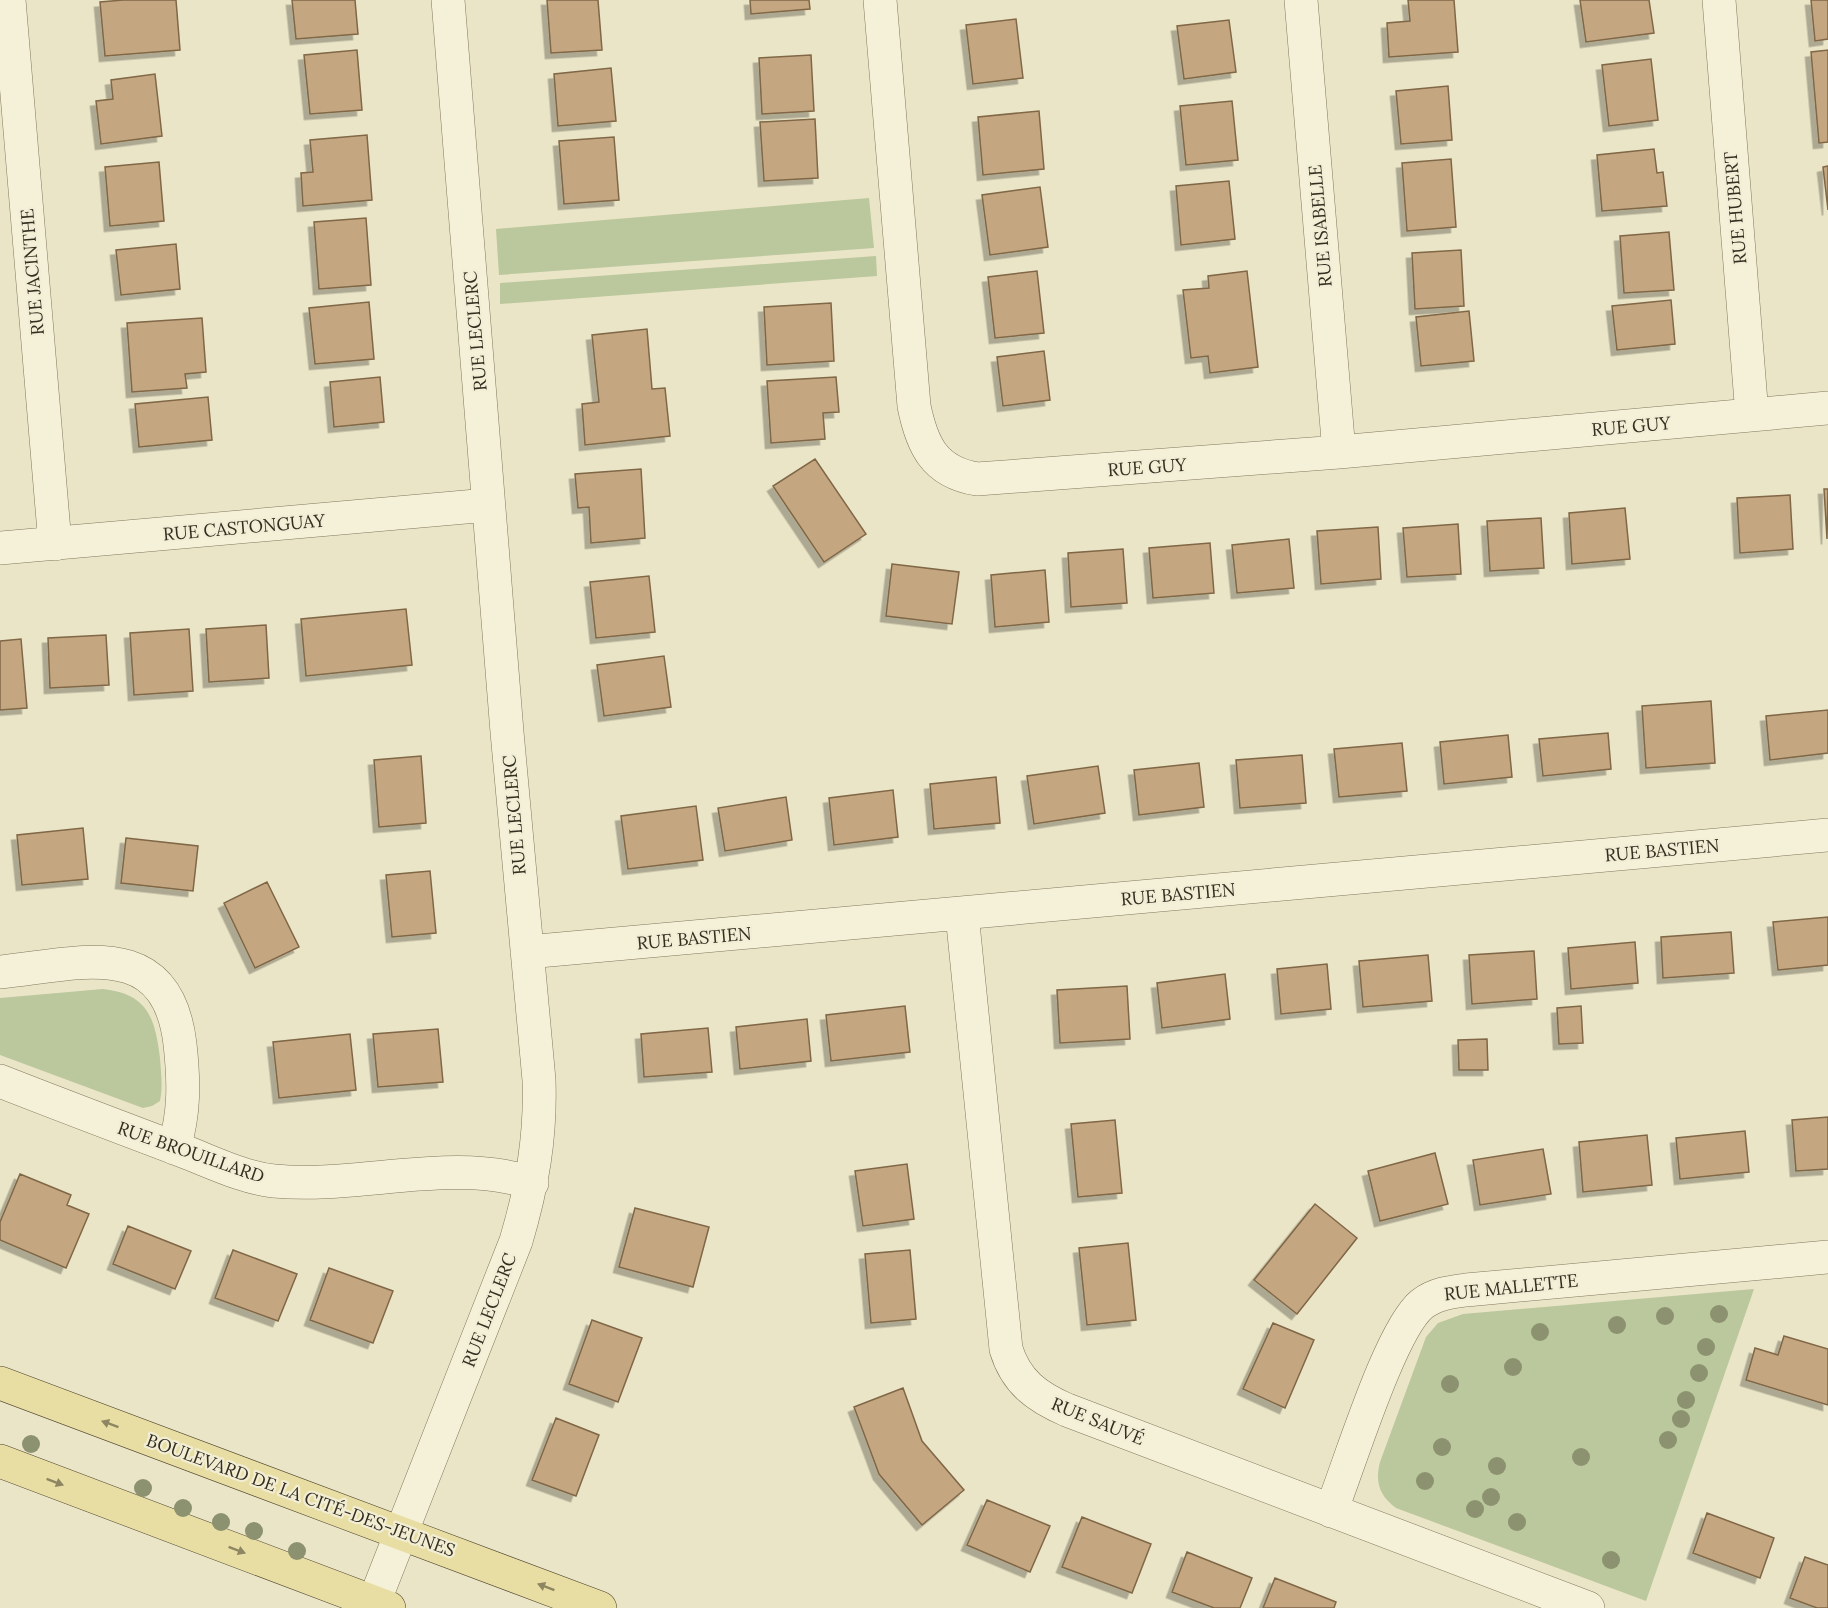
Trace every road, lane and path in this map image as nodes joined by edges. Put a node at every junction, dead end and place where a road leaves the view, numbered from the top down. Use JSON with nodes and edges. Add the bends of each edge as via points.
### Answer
{"nodes":[{"id":1,"x":9,"y":0,"type":"edge"},
{"id":2,"x":448,"y":0,"type":"edge"},
{"id":3,"x":880,"y":0,"type":"edge"},
{"id":4,"x":1301,"y":0,"type":"edge"},
{"id":5,"x":1719,"y":0,"type":"edge"},
{"id":6,"x":1828,"y":408,"type":"edge"},
{"id":7,"x":1752,"y":415,"type":"junction"},
{"id":8,"x":1339,"y":452,"type":"junction"},
{"id":9,"x":488,"y":505,"type":"junction"},
{"id":10,"x":55,"y":544,"type":"junction"},
{"id":11,"x":0,"y":548,"type":"edge"},
{"id":12,"x":1828,"y":835,"type":"edge"},
{"id":13,"x":962,"y":914,"type":"junction"},
{"id":14,"x":527,"y":952,"type":"junction"},
{"id":15,"x":0,"y":972,"type":"edge"},
{"id":16,"x":0,"y":1081,"type":"edge"},
{"id":17,"x":174,"y":1148,"type":"junction"},
{"id":18,"x":532,"y":1183,"type":"junction"},
{"id":19,"x":1828,"y":1257,"type":"edge"},
{"id":20,"x":0,"y":1383,"type":"edge"},
{"id":21,"x":0,"y":1461,"type":"edge"},
{"id":22,"x":1331,"y":1511,"type":"junction"},
{"id":23,"x":402,"y":1532,"type":"junction"},
{"id":24,"x":382,"y":1605,"type":"edge"},
{"id":25,"x":600,"y":1608,"type":"edge"},
{"id":26,"x":1588,"y":1608,"type":"edge"}],
"edges":[{"from":1,"to":10,"type":"street","name":"RUE JACINTHE"},
{"from":2,"to":9,"type":"street","name":"RUE LECLERC"},
{"from":3,"to":8,"type":"street","name":"RUE GUY","via":[[914,406],[925,442],[944,469],[976,479]]},
{"from":4,"to":8,"type":"street","name":"RUE ISABELLE"},
{"from":5,"to":7,"type":"street","name":"RUE HUBERT"},
{"from":6,"to":7,"type":"street","name":"RUE GUY"},
{"from":7,"to":8,"type":"street","name":"RUE GUY"},
{"from":9,"to":10,"type":"street","name":"RUE CASTONGUAY"},
{"from":9,"to":14,"type":"street","name":"RUE LECLERC"},
{"from":10,"to":11,"type":"street","name":"RUE CASTONGUAY"},
{"from":12,"to":13,"type":"street","name":"RUE BASTIEN"},
{"from":13,"to":14,"type":"street","name":"RUE BASTIEN"},
{"from":13,"to":22,"type":"street","name":"RUE SAUVÉ","via":[[1006,1349],[1018,1375],[1038,1396],[1059,1407]]},
{"from":14,"to":18,"type":"street","name":"RUE LECLERC","via":[[540,1113]]},
{"from":15,"to":17,"type":"street","via":[[100,962],[137,968],[151,978],[173,1005],[177,1018],[185,1096]]},
{"from":16,"to":17,"type":"street","name":"RUE BROUILLARD"},
{"from":17,"to":18,"type":"street","name":"RUE BROUILLARD","via":[[274,1181],[474,1174],[503,1175]]},
{"from":18,"to":23,"type":"street","name":"RUE LECLERC","via":[[516,1241]]},
{"from":19,"to":22,"type":"street","name":"RUE MALLETTE","via":[[1434,1296],[1420,1305],[1394,1347]]},
{"from":23,"to":20,"type":"main road","name":"BOULEVARD DE LA CITÉ-DES-JEUNES","one_way":true},
{"from":21,"to":24,"type":"main road","one_way":true},
{"from":22,"to":26,"type":"street","name":"RUE SAUVÉ"},
{"from":23,"to":24,"type":"street","name":"RUE LECLERC"},
{"from":25,"to":23,"type":"main road","name":"BOULEVARD DE LA CITÉ-DES-JEUNES","one_way":true}]}
